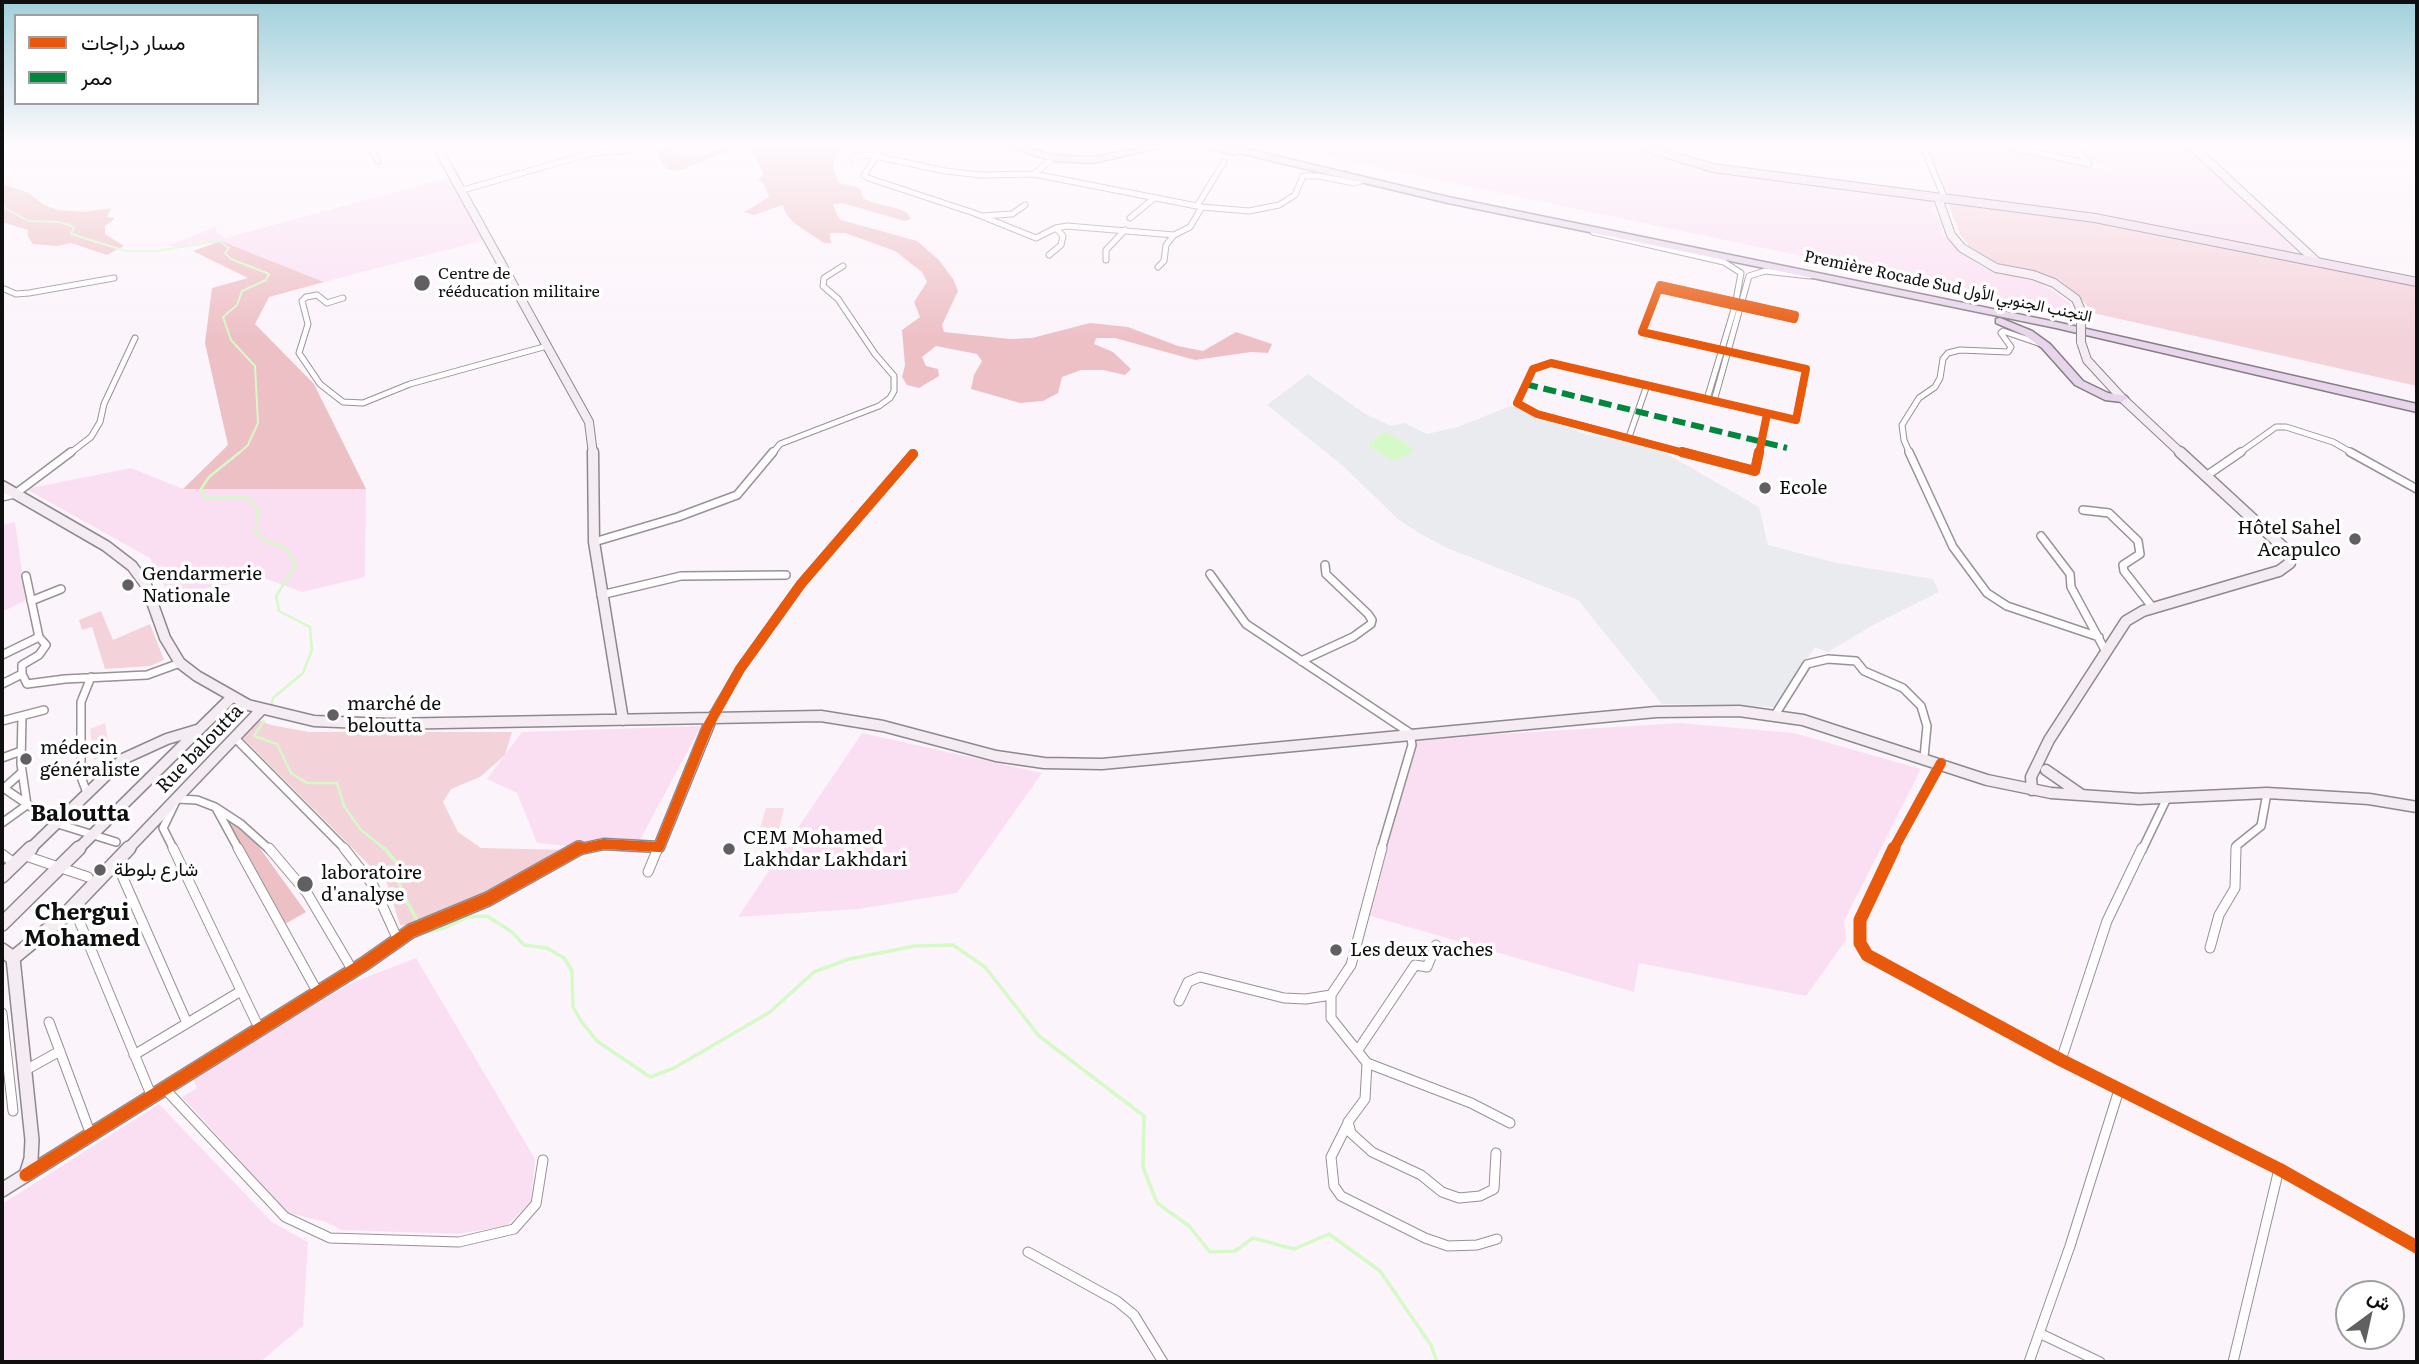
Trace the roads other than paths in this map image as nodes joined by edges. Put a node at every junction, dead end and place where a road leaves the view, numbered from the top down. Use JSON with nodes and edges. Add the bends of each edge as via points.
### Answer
{"nodes":[{"id":1,"x":474,"y":211,"type":"edge"},
{"id":2,"x":963,"y":211,"type":"edge"},
{"id":3,"x":1016,"y":211,"type":"edge"},
{"id":4,"x":1139,"y":211,"type":"edge"},
{"id":5,"x":1197,"y":211,"type":"edge"},
{"id":6,"x":1504,"y":211,"type":"edge"},
{"id":7,"x":1535,"y":211,"type":"edge"},
{"id":8,"x":1945,"y":211,"type":"edge"},
{"id":9,"x":2039,"y":211,"type":"edge"},
{"id":10,"x":2262,"y":211,"type":"edge"},
{"id":11,"x":981,"y":217,"type":"junction"},
{"id":12,"x":1130,"y":218,"type":"dead end"},
{"id":13,"x":1578,"y":227,"type":"junction"},
{"id":14,"x":1056,"y":228,"type":"junction"},
{"id":15,"x":1125,"y":230,"type":"junction"},
{"id":16,"x":1174,"y":235,"type":"junction"},
{"id":17,"x":1049,"y":255,"type":"dead end"},
{"id":18,"x":1107,"y":260,"type":"dead end"},
{"id":19,"x":2317,"y":262,"type":"junction"},
{"id":20,"x":843,"y":266,"type":"dead end"},
{"id":21,"x":1158,"y":267,"type":"dead end"},
{"id":22,"x":1812,"y":276,"type":"junction"},
{"id":23,"x":114,"y":278,"type":"dead end"},
{"id":24,"x":2417,"y":282,"type":"edge"},
{"id":25,"x":2,"y":288,"type":"edge"},
{"id":26,"x":1909,"y":296,"type":"junction"},
{"id":27,"x":343,"y":298,"type":"dead end"},
{"id":28,"x":1738,"y":304,"type":"junction"},
{"id":29,"x":2056,"y":325,"type":"junction"},
{"id":30,"x":135,"y":338,"type":"dead end"},
{"id":31,"x":547,"y":346,"type":"junction"},
{"id":32,"x":2046,"y":346,"type":"junction"},
{"id":33,"x":1724,"y":351,"type":"junction"},
{"id":34,"x":1647,"y":385,"type":"junction"},
{"id":35,"x":2091,"y":388,"type":"junction"},
{"id":36,"x":2122,"y":398,"type":"junction"},
{"id":37,"x":2417,"y":399,"type":"edge"},
{"id":38,"x":1711,"y":400,"type":"junction"},
{"id":39,"x":2417,"y":408,"type":"edge"},
{"id":40,"x":1767,"y":414,"type":"junction"},
{"id":41,"x":1629,"y":437,"type":"junction"},
{"id":42,"x":913,"y":454,"type":"dead end"},
{"id":43,"x":2206,"y":476,"type":"junction"},
{"id":44,"x":2,"y":486,"type":"edge"},
{"id":45,"x":2417,"y":489,"type":"edge"},
{"id":46,"x":15,"y":494,"type":"junction"},
{"id":47,"x":2,"y":497,"type":"edge"},
{"id":48,"x":2082,"y":510,"type":"dead end"},
{"id":49,"x":2041,"y":536,"type":"dead end"},
{"id":50,"x":594,"y":542,"type":"junction"},
{"id":51,"x":1325,"y":565,"type":"dead end"},
{"id":52,"x":1210,"y":574,"type":"dead end"},
{"id":53,"x":786,"y":575,"type":"dead end"},
{"id":54,"x":26,"y":576,"type":"dead end"},
{"id":55,"x":61,"y":589,"type":"dead end"},
{"id":56,"x":601,"y":595,"type":"junction"},
{"id":57,"x":31,"y":601,"type":"junction"},
{"id":58,"x":2153,"y":608,"type":"junction"},
{"id":59,"x":39,"y":637,"type":"junction"},
{"id":60,"x":2099,"y":637,"type":"junction"},
{"id":61,"x":2105,"y":650,"type":"junction"},
{"id":62,"x":2,"y":655,"type":"edge"},
{"id":63,"x":1301,"y":661,"type":"junction"},
{"id":64,"x":180,"y":663,"type":"junction"},
{"id":65,"x":22,"y":674,"type":"junction"},
{"id":66,"x":91,"y":677,"type":"junction"},
{"id":67,"x":2,"y":684,"type":"edge"},
{"id":68,"x":231,"y":698,"type":"junction"},
{"id":69,"x":44,"y":710,"type":"dead end"},
{"id":70,"x":261,"y":710,"type":"junction"},
{"id":71,"x":1775,"y":715,"type":"junction"},
{"id":72,"x":22,"y":716,"type":"junction"},
{"id":73,"x":712,"y":717,"type":"junction"},
{"id":74,"x":623,"y":720,"type":"junction"},
{"id":75,"x":2,"y":721,"type":"edge"},
{"id":76,"x":200,"y":729,"type":"junction"},
{"id":77,"x":1410,"y":733,"type":"junction"},
{"id":78,"x":236,"y":739,"type":"junction"},
{"id":79,"x":21,"y":751,"type":"junction"},
{"id":80,"x":1924,"y":757,"type":"junction"},
{"id":81,"x":2,"y":758,"type":"edge"},
{"id":82,"x":1941,"y":763,"type":"junction"},
{"id":83,"x":2040,"y":770,"type":"junction"},
{"id":84,"x":22,"y":772,"type":"junction"},
{"id":85,"x":2012,"y":786,"type":"junction"},
{"id":86,"x":2,"y":789,"type":"edge"},
{"id":87,"x":2032,"y":790,"type":"junction"},
{"id":88,"x":88,"y":793,"type":"junction"},
{"id":89,"x":2051,"y":793,"type":"junction"},
{"id":90,"x":2267,"y":793,"type":"junction"},
{"id":91,"x":2088,"y":797,"type":"junction"},
{"id":92,"x":2167,"y":798,"type":"junction"},
{"id":93,"x":177,"y":799,"type":"junction"},
{"id":94,"x":27,"y":805,"type":"junction"},
{"id":95,"x":215,"y":807,"type":"junction"},
{"id":96,"x":2417,"y":807,"type":"edge"},
{"id":97,"x":2,"y":823,"type":"edge"},
{"id":98,"x":55,"y":823,"type":"junction"},
{"id":99,"x":92,"y":834,"type":"junction"},
{"id":100,"x":116,"y":842,"type":"dead end"},
{"id":101,"x":659,"y":847,"type":"junction"},
{"id":102,"x":2,"y":854,"type":"edge"},
{"id":103,"x":19,"y":859,"type":"junction"},
{"id":104,"x":116,"y":862,"type":"junction"},
{"id":105,"x":60,"y":866,"type":"junction"},
{"id":106,"x":648,"y":872,"type":"dead end"},
{"id":107,"x":2,"y":876,"type":"edge"},
{"id":108,"x":88,"y":877,"type":"dead end"},
{"id":109,"x":73,"y":905,"type":"junction"},
{"id":110,"x":2,"y":924,"type":"edge"},
{"id":111,"x":398,"y":940,"type":"junction"},
{"id":112,"x":1436,"y":945,"type":"dead end"},
{"id":113,"x":2210,"y":948,"type":"dead end"},
{"id":114,"x":2,"y":950,"type":"edge"},
{"id":115,"x":9,"y":961,"type":"junction"},
{"id":116,"x":353,"y":971,"type":"junction"},
{"id":117,"x":241,"y":991,"type":"junction"},
{"id":118,"x":318,"y":993,"type":"junction"},
{"id":119,"x":1331,"y":995,"type":"junction"},
{"id":120,"x":1178,"y":1001,"type":"dead end"},
{"id":121,"x":2,"y":1013,"type":"edge"},
{"id":122,"x":49,"y":1022,"type":"dead end"},
{"id":123,"x":187,"y":1023,"type":"junction"},
{"id":124,"x":260,"y":1030,"type":"junction"},
{"id":125,"x":1358,"y":1049,"type":"junction"},
{"id":126,"x":60,"y":1051,"type":"junction"},
{"id":127,"x":134,"y":1055,"type":"junction"},
{"id":128,"x":2062,"y":1060,"type":"junction"},
{"id":129,"x":1367,"y":1063,"type":"junction"},
{"id":130,"x":24,"y":1071,"type":"junction"},
{"id":131,"x":165,"y":1088,"type":"junction"},
{"id":132,"x":2119,"y":1090,"type":"junction"},
{"id":133,"x":152,"y":1097,"type":"junction"},
{"id":134,"x":13,"y":1111,"type":"dead end"},
{"id":135,"x":1348,"y":1122,"type":"junction"},
{"id":136,"x":1510,"y":1123,"type":"dead end"},
{"id":137,"x":91,"y":1135,"type":"junction"},
{"id":138,"x":1496,"y":1153,"type":"dead end"},
{"id":139,"x":543,"y":1160,"type":"dead end"},
{"id":140,"x":2279,"y":1169,"type":"junction"},
{"id":141,"x":26,"y":1175,"type":"junction"},
{"id":142,"x":2,"y":1190,"type":"edge"},
{"id":143,"x":1497,"y":1239,"type":"dead end"},
{"id":144,"x":2417,"y":1247,"type":"edge"},
{"id":145,"x":1028,"y":1252,"type":"dead end"},
{"id":146,"x":2039,"y":1333,"type":"junction"},
{"id":147,"x":1163,"y":1362,"type":"edge"},
{"id":148,"x":2029,"y":1362,"type":"edge"},
{"id":149,"x":2100,"y":1362,"type":"edge"},
{"id":150,"x":2233,"y":1362,"type":"edge"}],
"edges":[{"from":1,"to":31,"type":"main road"},
{"from":2,"to":11,"type":"street"},
{"from":3,"to":11,"type":"street"},
{"from":4,"to":12,"type":"street"},
{"from":5,"to":16,"type":"street","via":[[1190,227]]},
{"from":6,"to":13,"type":"highway","name":"Première Rocade Sud التجنب الجنوبي الأول"},
{"from":7,"to":37,"type":"highway","name":"Première Rocade Sud التجنب الجنوبي الأول","via":[[2193,347]]},
{"from":8,"to":36,"type":"main road","bridge":true,"via":[[1950,232],[1962,248],[1996,268],[2054,283],[2076,299],[2087,360]]},
{"from":9,"to":19,"type":"main road"},
{"from":10,"to":19,"type":"main road"},
{"from":11,"to":14,"type":"street","via":[[1036,238]]},
{"from":13,"to":22,"type":"highway","name":"Première Rocade Sud التجنب الجنوبي الأول"},
{"from":13,"to":28,"type":"street","via":[[1730,264],[1742,277]]},
{"from":14,"to":15,"type":"street"},
{"from":14,"to":17,"type":"street","via":[[1063,236],[1061,245]]},
{"from":15,"to":16,"type":"street"},
{"from":15,"to":18,"type":"street","via":[[1107,250]]},
{"from":16,"to":21,"type":"street"},
{"from":19,"to":24,"type":"main road"},
{"from":20,"to":50,"type":"street","via":[[824,278],[823,286],[838,299],[894,376],[890,398],[780,444],[737,495]]},
{"from":22,"to":26,"type":"highway","name":"Première Rocade Sud التجنب الجنوبي الأول"},
{"from":22,"to":28,"type":"street","via":[[1753,273]]},
{"from":23,"to":25,"type":"street","via":[[29,293]]},
{"from":26,"to":29,"type":"highway","name":"Première Rocade Sud التجنب الجنوبي الأول"},
{"from":26,"to":32,"type":"highway","via":[[2013,326]]},
{"from":27,"to":31,"type":"street","via":[[327,303],[317,295],[302,301],[308,324],[299,353],[320,384],[343,402],[363,403],[410,384]]},
{"from":28,"to":28,"type":"street","via":[[1794,319],[1795,315]]},
{"from":28,"to":33,"type":"street"},
{"from":28,"to":33,"type":"street","via":[[1660,287],[1642,332]]},
{"from":29,"to":35,"type":"highway","via":[[2042,330],[2041,335]]},
{"from":29,"to":39,"type":"highway","name":"Première Rocade Sud التجنب الجنوبي الأول"},
{"from":30,"to":46,"type":"street","via":[[91,437]]},
{"from":31,"to":50,"type":"main road","via":[[589,422]]},
{"from":32,"to":35,"type":"highway","via":[[2076,381]]},
{"from":32,"to":60,"type":"street","via":[[2003,331],[2011,347],[2008,352],[1948,353],[1935,387],[1919,398],[1902,425],[1903,440],[1953,547],[1987,593],[2007,606]]},
{"from":33,"to":38,"type":"street"},
{"from":33,"to":40,"type":"street","via":[[1806,369],[1796,421]]},
{"from":34,"to":38,"type":"street"},
{"from":34,"to":41,"type":"street"},
{"from":34,"to":41,"type":"street","via":[[1551,363],[1532,369],[1516,400],[1536,414]]},
{"from":35,"to":36,"type":"highway"},
{"from":36,"to":43,"type":"main road"},
{"from":38,"to":40,"type":"street"},
{"from":40,"to":41,"type":"street","via":[[1755,471]]},
{"from":42,"to":73,"type":"street","via":[[801,584]]},
{"from":43,"to":45,"type":"street","via":[[2276,427],[2286,427],[2333,442]]},
{"from":43,"to":58,"type":"main road","via":[[2286,551],[2290,564]]},
{"from":44,"to":46,"type":"main road"},
{"from":46,"to":47,"type":"street"},
{"from":46,"to":64,"type":"main road","via":[[132,566],[146,585],[164,638]]},
{"from":48,"to":58,"type":"street","via":[[2105,511],[2138,541],[2140,554],[2123,565],[2124,571]]},
{"from":49,"to":60,"type":"street","via":[[2070,574],[2071,587]]},
{"from":50,"to":56,"type":"main road"},
{"from":51,"to":63,"type":"street","via":[[1326,574],[1368,614],[1371,624],[1353,638]]},
{"from":52,"to":63,"type":"street","via":[[1246,624]]},
{"from":53,"to":56,"type":"street","via":[[681,576]]},
{"from":54,"to":57,"type":"street"},
{"from":55,"to":57,"type":"street"},
{"from":56,"to":74,"type":"main road"},
{"from":57,"to":59,"type":"street"},
{"from":58,"to":61,"type":"main road","via":[[2126,621]]},
{"from":59,"to":62,"type":"street"},
{"from":59,"to":65,"type":"street","via":[[46,645],[22,666]]},
{"from":60,"to":61,"type":"street"},
{"from":61,"to":83,"type":"main road","via":[[2049,740]]},
{"from":63,"to":77,"type":"street"},
{"from":64,"to":66,"type":"street","via":[[147,675]]},
{"from":64,"to":68,"type":"main road"},
{"from":65,"to":66,"type":"street","via":[[27,684]]},
{"from":65,"to":67,"type":"street"},
{"from":66,"to":88,"type":"street","via":[[81,702],[81,777]]},
{"from":68,"to":70,"type":"main road"},
{"from":68,"to":76,"type":"main road"},
{"from":69,"to":72,"type":"street"},
{"from":70,"to":74,"type":"main road","via":[[314,721],[375,724]]},
{"from":70,"to":78,"type":"main road","name":"Rue baloutta"},
{"from":71,"to":77,"type":"main road","via":[[1656,712]]},
{"from":71,"to":80,"type":"main road"},
{"from":71,"to":80,"type":"street","via":[[1807,664],[1828,659],[1856,661],[1864,671],[1898,684],[1921,706],[1927,726]]},
{"from":72,"to":75,"type":"street"},
{"from":72,"to":79,"type":"street"},
{"from":73,"to":74,"type":"main road"},
{"from":73,"to":77,"type":"main road","via":[[856,720],[996,756],[1044,763],[1102,764]]},
{"from":73,"to":101,"type":"main road"},
{"from":76,"to":88,"type":"main road","via":[[123,759]]},
{"from":76,"to":99,"type":"main road"},
{"from":77,"to":119,"type":"street","via":[[1412,745],[1352,965]]},
{"from":78,"to":93,"type":"main road","name":"Rue baloutta"},
{"from":78,"to":111,"type":"street","via":[[352,856],[373,885]]},
{"from":79,"to":81,"type":"street"},
{"from":79,"to":84,"type":"street"},
{"from":80,"to":82,"type":"main road"},
{"from":82,"to":85,"type":"main road"},
{"from":82,"to":128,"type":"street","via":[[1908,819],[1860,920],[1860,943],[1867,956]]},
{"from":83,"to":85,"type":"main road"},
{"from":83,"to":87,"type":"main road","via":[[2031,780]]},
{"from":83,"to":89,"type":"main road"},
{"from":83,"to":91,"type":"main road"},
{"from":84,"to":86,"type":"street"},
{"from":84,"to":94,"type":"street"},
{"from":85,"to":87,"type":"main road"},
{"from":86,"to":94,"type":"street"},
{"from":87,"to":89,"type":"main road"},
{"from":88,"to":98,"type":"main road"},
{"from":89,"to":91,"type":"main road"},
{"from":90,"to":92,"type":"main road"},
{"from":90,"to":96,"type":"main road","via":[[2369,799]]},
{"from":90,"to":113,"type":"street","via":[[2261,826],[2236,846],[2235,888],[2219,915]]},
{"from":91,"to":92,"type":"main road"},
{"from":92,"to":128,"type":"street","via":[[2107,920]]},
{"from":93,"to":95,"type":"street"},
{"from":93,"to":104,"type":"main road","name":"Rue baloutta"},
{"from":93,"to":117,"type":"street","via":[[163,828]]},
{"from":94,"to":97,"type":"street"},
{"from":94,"to":98,"type":"street"},
{"from":95,"to":116,"type":"street","via":[[267,846],[307,893]]},
{"from":95,"to":118,"type":"street"},
{"from":98,"to":99,"type":"street"},
{"from":98,"to":103,"type":"main road"},
{"from":99,"to":100,"type":"street"},
{"from":99,"to":105,"type":"main road"},
{"from":101,"to":106,"type":"street"},
{"from":101,"to":111,"type":"main road","via":[[604,844],[580,848],[488,899]]},
{"from":102,"to":103,"type":"street"},
{"from":103,"to":105,"type":"street"},
{"from":103,"to":107,"type":"main road"},
{"from":104,"to":109,"type":"main road","name":"Rue baloutta"},
{"from":104,"to":123,"type":"street"},
{"from":105,"to":108,"type":"street"},
{"from":105,"to":110,"type":"main road"},
{"from":109,"to":115,"type":"main road","name":"Rue baloutta"},
{"from":109,"to":127,"type":"street"},
{"from":111,"to":116,"type":"main road"},
{"from":112,"to":125,"type":"street","via":[[1427,967],[1415,965]]},
{"from":114,"to":115,"type":"main road"},
{"from":115,"to":130,"type":"main road"},
{"from":116,"to":118,"type":"main road"},
{"from":117,"to":123,"type":"street"},
{"from":117,"to":124,"type":"street"},
{"from":118,"to":124,"type":"main road"},
{"from":119,"to":120,"type":"street","via":[[1284,998],[1200,977],[1188,982]]},
{"from":119,"to":125,"type":"street","via":[[1331,1018]]},
{"from":121,"to":134,"type":"street"},
{"from":122,"to":126,"type":"street"},
{"from":123,"to":127,"type":"street"},
{"from":124,"to":131,"type":"main road"},
{"from":125,"to":129,"type":"street"},
{"from":126,"to":130,"type":"street"},
{"from":126,"to":137,"type":"street"},
{"from":127,"to":133,"type":"street"},
{"from":128,"to":132,"type":"street"},
{"from":129,"to":135,"type":"street","via":[[1365,1099]]},
{"from":129,"to":136,"type":"street"},
{"from":130,"to":141,"type":"main road","via":[[32,1140]]},
{"from":131,"to":133,"type":"main road"},
{"from":131,"to":139,"type":"street","via":[[285,1217],[330,1238],[459,1242],[514,1229],[537,1203]]},
{"from":132,"to":140,"type":"street"},
{"from":132,"to":146,"type":"street"},
{"from":133,"to":137,"type":"main road"},
{"from":135,"to":138,"type":"street","via":[[1352,1133],[1371,1152],[1460,1198],[1494,1189]]},
{"from":135,"to":143,"type":"street","via":[[1331,1157],[1334,1186],[1341,1196],[1448,1246]]},
{"from":137,"to":141,"type":"main road"},
{"from":140,"to":144,"type":"street"},
{"from":140,"to":150,"type":"street"},
{"from":141,"to":142,"type":"main road"},
{"from":145,"to":147,"type":"street","via":[[1117,1301],[1134,1315]]},
{"from":146,"to":148,"type":"street"},
{"from":146,"to":149,"type":"street"}]}
